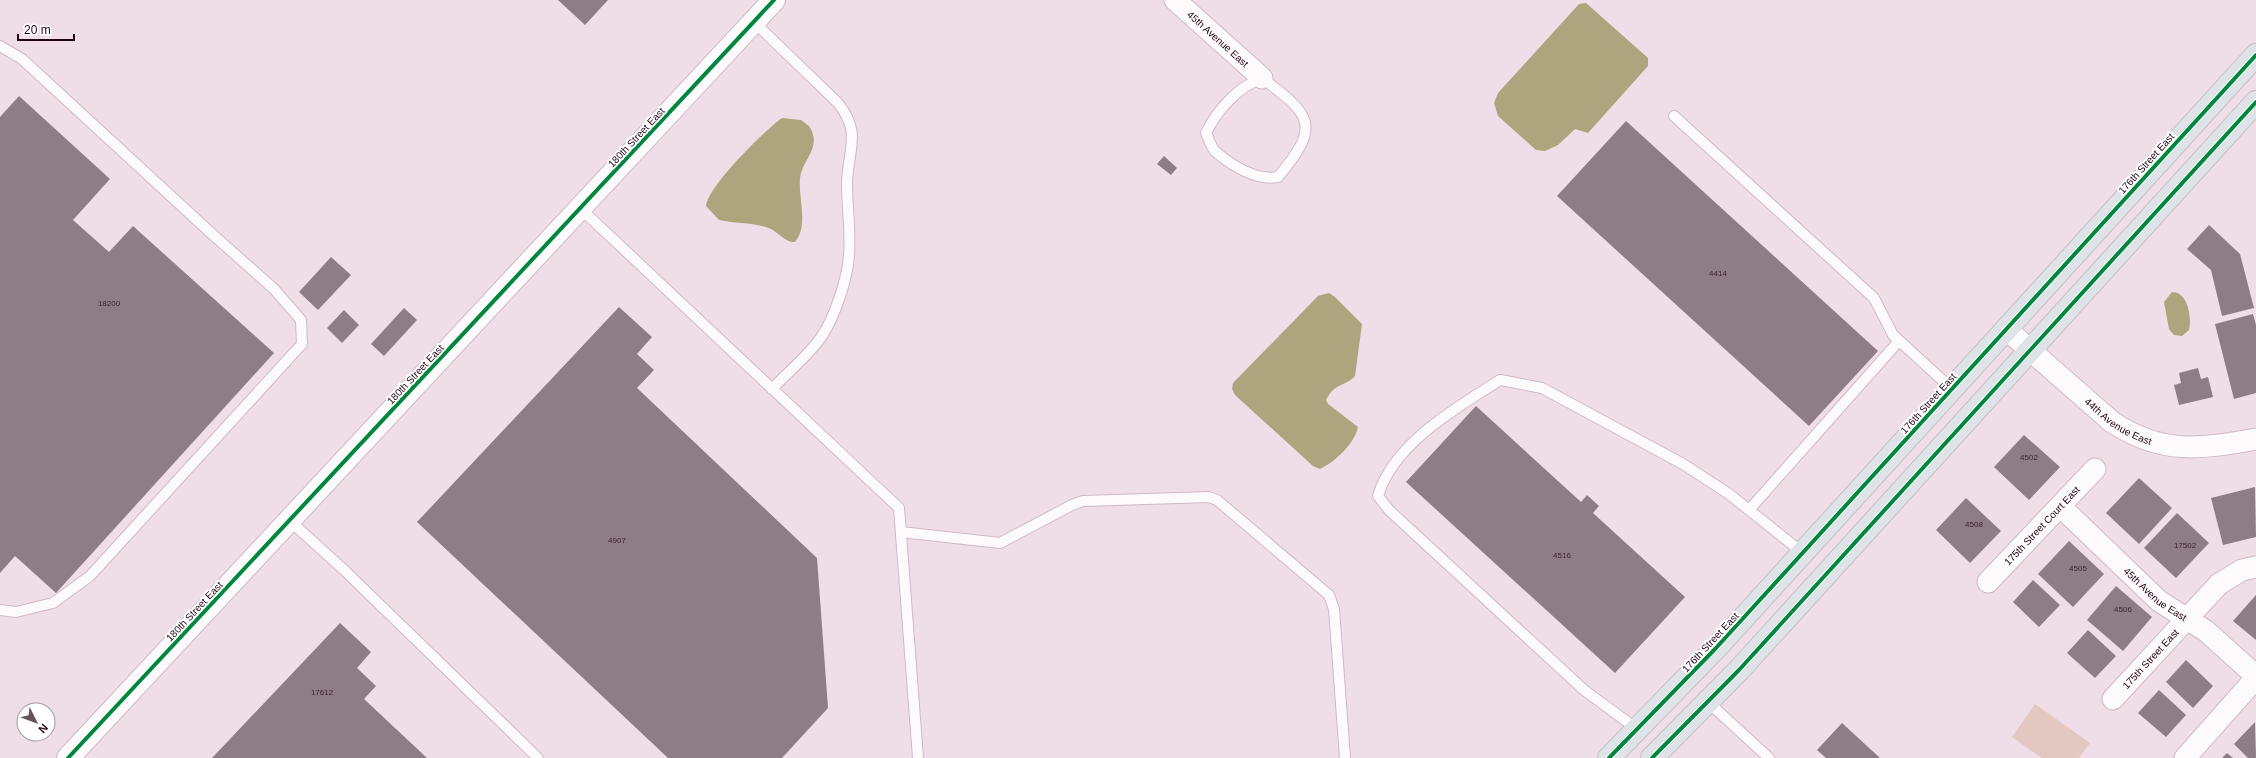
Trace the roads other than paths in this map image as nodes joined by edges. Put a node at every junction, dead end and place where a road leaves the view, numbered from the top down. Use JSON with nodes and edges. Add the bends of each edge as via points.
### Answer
{"nodes":[{"id":1,"x":774,"y":0,"type":"edge"},
{"id":2,"x":1175,"y":0,"type":"edge"},
{"id":3,"x":754,"y":22,"type":"junction"},
{"id":4,"x":0,"y":46,"type":"edge"},
{"id":5,"x":2256,"y":54,"type":"edge"},
{"id":6,"x":1262,"y":78,"type":"junction"},
{"id":7,"x":2256,"y":102,"type":"edge"},
{"id":8,"x":1674,"y":116,"type":"dead end"},
{"id":9,"x":580,"y":209,"type":"junction"},
{"id":10,"x":2006,"y":329,"type":"junction"},
{"id":11,"x":1899,"y":341,"type":"junction"},
{"id":12,"x":2030,"y":350,"type":"junction"},
{"id":13,"x":772,"y":389,"type":"junction"},
{"id":14,"x":1952,"y":389,"type":"junction"},
{"id":15,"x":2256,"y":439,"type":"edge"},
{"id":16,"x":2094,"y":469,"type":"dead end"},
{"id":17,"x":2060,"y":506,"type":"junction"},
{"id":18,"x":1749,"y":510,"type":"junction"},
{"id":19,"x":289,"y":520,"type":"junction"},
{"id":20,"x":901,"y":532,"type":"junction"},
{"id":21,"x":1803,"y":553,"type":"junction"},
{"id":22,"x":2256,"y":567,"type":"edge"},
{"id":23,"x":1988,"y":582,"type":"dead end"},
{"id":24,"x":0,"y":610,"type":"edge"},
{"id":25,"x":2187,"y":618,"type":"junction"},
{"id":26,"x":2256,"y":677,"type":"edge"},
{"id":27,"x":2113,"y":699,"type":"dead end"},
{"id":28,"x":1708,"y":702,"type":"junction"},
{"id":29,"x":1637,"y":729,"type":"junction"},
{"id":30,"x":68,"y":758,"type":"edge"},
{"id":31,"x":538,"y":758,"type":"edge"},
{"id":32,"x":918,"y":758,"type":"edge"},
{"id":33,"x":1345,"y":758,"type":"edge"},
{"id":34,"x":1609,"y":758,"type":"edge"},
{"id":35,"x":1652,"y":758,"type":"edge"},
{"id":36,"x":1769,"y":758,"type":"edge"},
{"id":37,"x":2185,"y":758,"type":"edge"}],
"edges":[{"from":1,"to":3,"type":"street","name":"180th Street East"},
{"from":2,"to":6,"type":"street","name":"45th Avenue East"},
{"from":3,"to":9,"type":"street","name":"180th Street East"},
{"from":3,"to":13,"type":"lane","via":[[838,103],[852,124],[847,182],[850,234],[846,278],[822,336]]},
{"from":4,"to":24,"type":"lane","via":[[22,59],[274,289],[301,320],[302,344],[90,576],[53,603],[16,612]]},
{"from":5,"to":10,"type":"main road","name":"176th Street East"},
{"from":6,"to":6,"type":"lane","via":[[1294,103],[1304,118],[1305,134],[1302,146],[1278,177],[1271,178],[1254,176],[1215,152],[1206,133],[1212,120],[1230,100],[1252,82]]},
{"from":7,"to":12,"type":"main road"},
{"from":8,"to":11,"type":"lane","via":[[1874,298],[1893,335]]},
{"from":9,"to":13,"type":"lane"},
{"from":9,"to":19,"type":"street","name":"180th Street East"},
{"from":10,"to":12,"type":"street","name":"44th Avenue East"},
{"from":10,"to":14,"type":"main road","name":"176th Street East"},
{"from":11,"to":14,"type":"lane"},
{"from":11,"to":18,"type":"lane"},
{"from":12,"to":15,"type":"street","name":"44th Avenue East","via":[[2112,422],[2130,434],[2166,446],[2201,448]]},
{"from":12,"to":28,"type":"main road"},
{"from":13,"to":20,"type":"lane","via":[[899,508]]},
{"from":14,"to":21,"type":"main road","name":"176th Street East"},
{"from":16,"to":17,"type":"street","name":"175th Street Court East"},
{"from":17,"to":23,"type":"street","name":"175th Street Court East"},
{"from":17,"to":25,"type":"street","name":"45th Avenue East","via":[[2159,601]]},
{"from":18,"to":21,"type":"lane"},
{"from":18,"to":29,"type":"lane","via":[[1683,464],[1542,388],[1500,380],[1459,406],[1408,447],[1383,480],[1378,496],[1389,510],[1584,690]]},
{"from":19,"to":30,"type":"street","name":"180th Street East"},
{"from":19,"to":31,"type":"lane"},
{"from":20,"to":32,"type":"lane"},
{"from":20,"to":33,"type":"lane","via":[[1000,543],[1083,501],[1209,496],[1217,500],[1329,596],[1334,609]]},
{"from":21,"to":29,"type":"main road","name":"176th Street East"},
{"from":22,"to":25,"type":"street","name":"175th Street East","via":[[2228,577]]},
{"from":25,"to":26,"type":"street","name":"45th Avenue East","via":[[2206,631]]},
{"from":25,"to":27,"type":"street","name":"175th Street East"},
{"from":26,"to":37,"type":"street"},
{"from":28,"to":35,"type":"main road"},
{"from":28,"to":36,"type":"lane"},
{"from":29,"to":34,"type":"main road","name":"176th Street East"}]}
